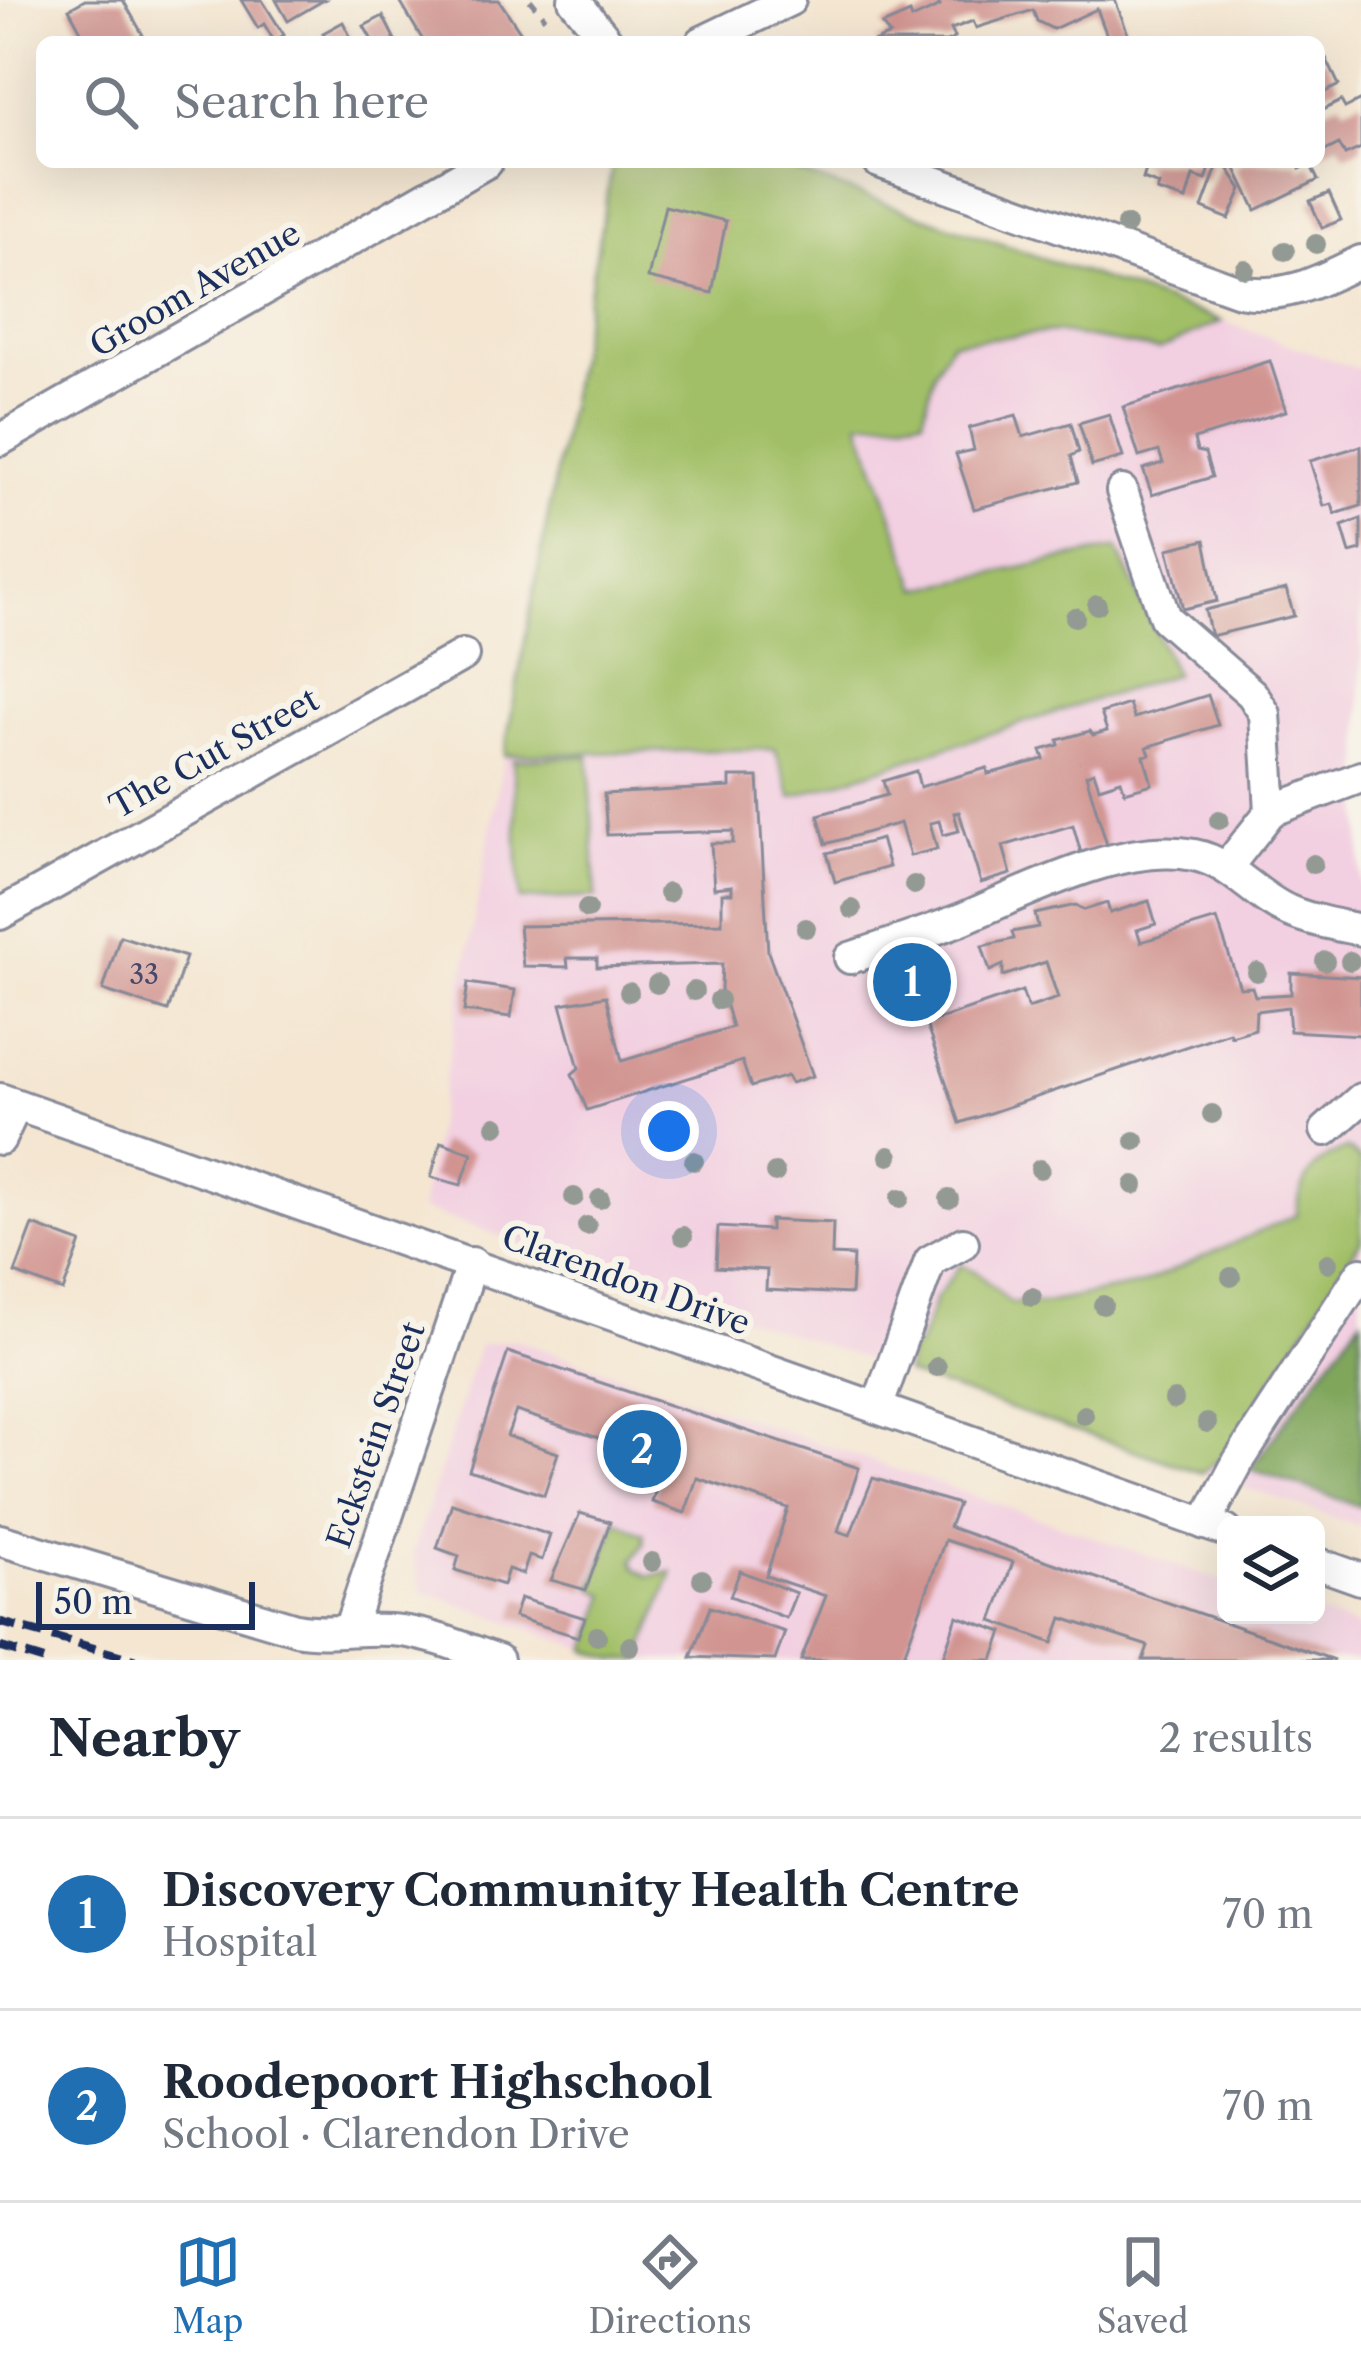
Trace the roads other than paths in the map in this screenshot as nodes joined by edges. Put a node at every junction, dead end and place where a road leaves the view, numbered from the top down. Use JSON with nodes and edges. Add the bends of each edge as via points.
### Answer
{"nodes":[{"id":1,"x":574,"y":0,"type":"edge"},
{"id":2,"x":790,"y":0,"type":"edge"},
{"id":3,"x":603,"y":36,"type":"edge"},
{"id":4,"x":715,"y":36,"type":"edge"},
{"id":5,"x":476,"y":168,"type":"edge"},
{"id":6,"x":896,"y":168,"type":"edge"},
{"id":7,"x":1361,"y":262,"type":"edge"},
{"id":8,"x":0,"y":440,"type":"edge"},
{"id":9,"x":1122,"y":491,"type":"dead end"},
{"id":10,"x":463,"y":655,"type":"dead end"},
{"id":11,"x":1361,"y":777,"type":"edge"},
{"id":12,"x":1271,"y":811,"type":"junction"},
{"id":13,"x":1227,"y":866,"type":"junction"},
{"id":14,"x":0,"y":914,"type":"edge"},
{"id":15,"x":1361,"y":930,"type":"edge"},
{"id":16,"x":850,"y":958,"type":"dead end"},
{"id":17,"x":1361,"y":1099,"type":"edge"},
{"id":18,"x":8,"y":1102,"type":"edge"},
{"id":19,"x":1361,"y":1133,"type":"edge"},
{"id":20,"x":0,"y":1139,"type":"edge"},
{"id":21,"x":963,"y":1243,"type":"dead end"},
{"id":22,"x":472,"y":1263,"type":"junction"},
{"id":23,"x":1361,"y":1273,"type":"edge"},
{"id":24,"x":877,"y":1408,"type":"junction"},
{"id":25,"x":1215,"y":1527,"type":"edge"},
{"id":26,"x":0,"y":1540,"type":"edge"},
{"id":27,"x":1325,"y":1566,"type":"edge"},
{"id":28,"x":1361,"y":1579,"type":"edge"},
{"id":29,"x":349,"y":1630,"type":"junction"},
{"id":30,"x":498,"y":1660,"type":"edge"}],
"edges":[{"from":1,"to":3,"type":"street"},
{"from":2,"to":4,"type":"street"},
{"from":5,"to":8,"type":"street","name":"Groom Avenue"},
{"from":6,"to":7,"type":"street","via":[[1239,291],[1285,294]]},
{"from":9,"to":12,"type":"street","via":[[1165,617],[1265,714]]},
{"from":10,"to":14,"type":"street","name":"The Cut Street"},
{"from":11,"to":12,"type":"street"},
{"from":12,"to":13,"type":"street"},
{"from":13,"to":15,"type":"street","via":[[1288,911]]},
{"from":13,"to":16,"type":"street","via":[[1168,854],[1096,866]]},
{"from":17,"to":19,"type":"street","via":[[1326,1130]]},
{"from":18,"to":20,"type":"street"},
{"from":18,"to":22,"type":"street","name":"Clarendon Drive"},
{"from":21,"to":24,"type":"street","via":[[926,1256]]},
{"from":22,"to":24,"type":"street","name":"Clarendon Drive"},
{"from":22,"to":29,"type":"street","name":"Eckstein Street"},
{"from":23,"to":25,"type":"street","via":[[1238,1462]]},
{"from":24,"to":25,"type":"street","name":"Clarendon Drive"},
{"from":26,"to":29,"type":"street","via":[[296,1629]]},
{"from":27,"to":28,"type":"street"},
{"from":29,"to":30,"type":"street","via":[[409,1632]]}]}
